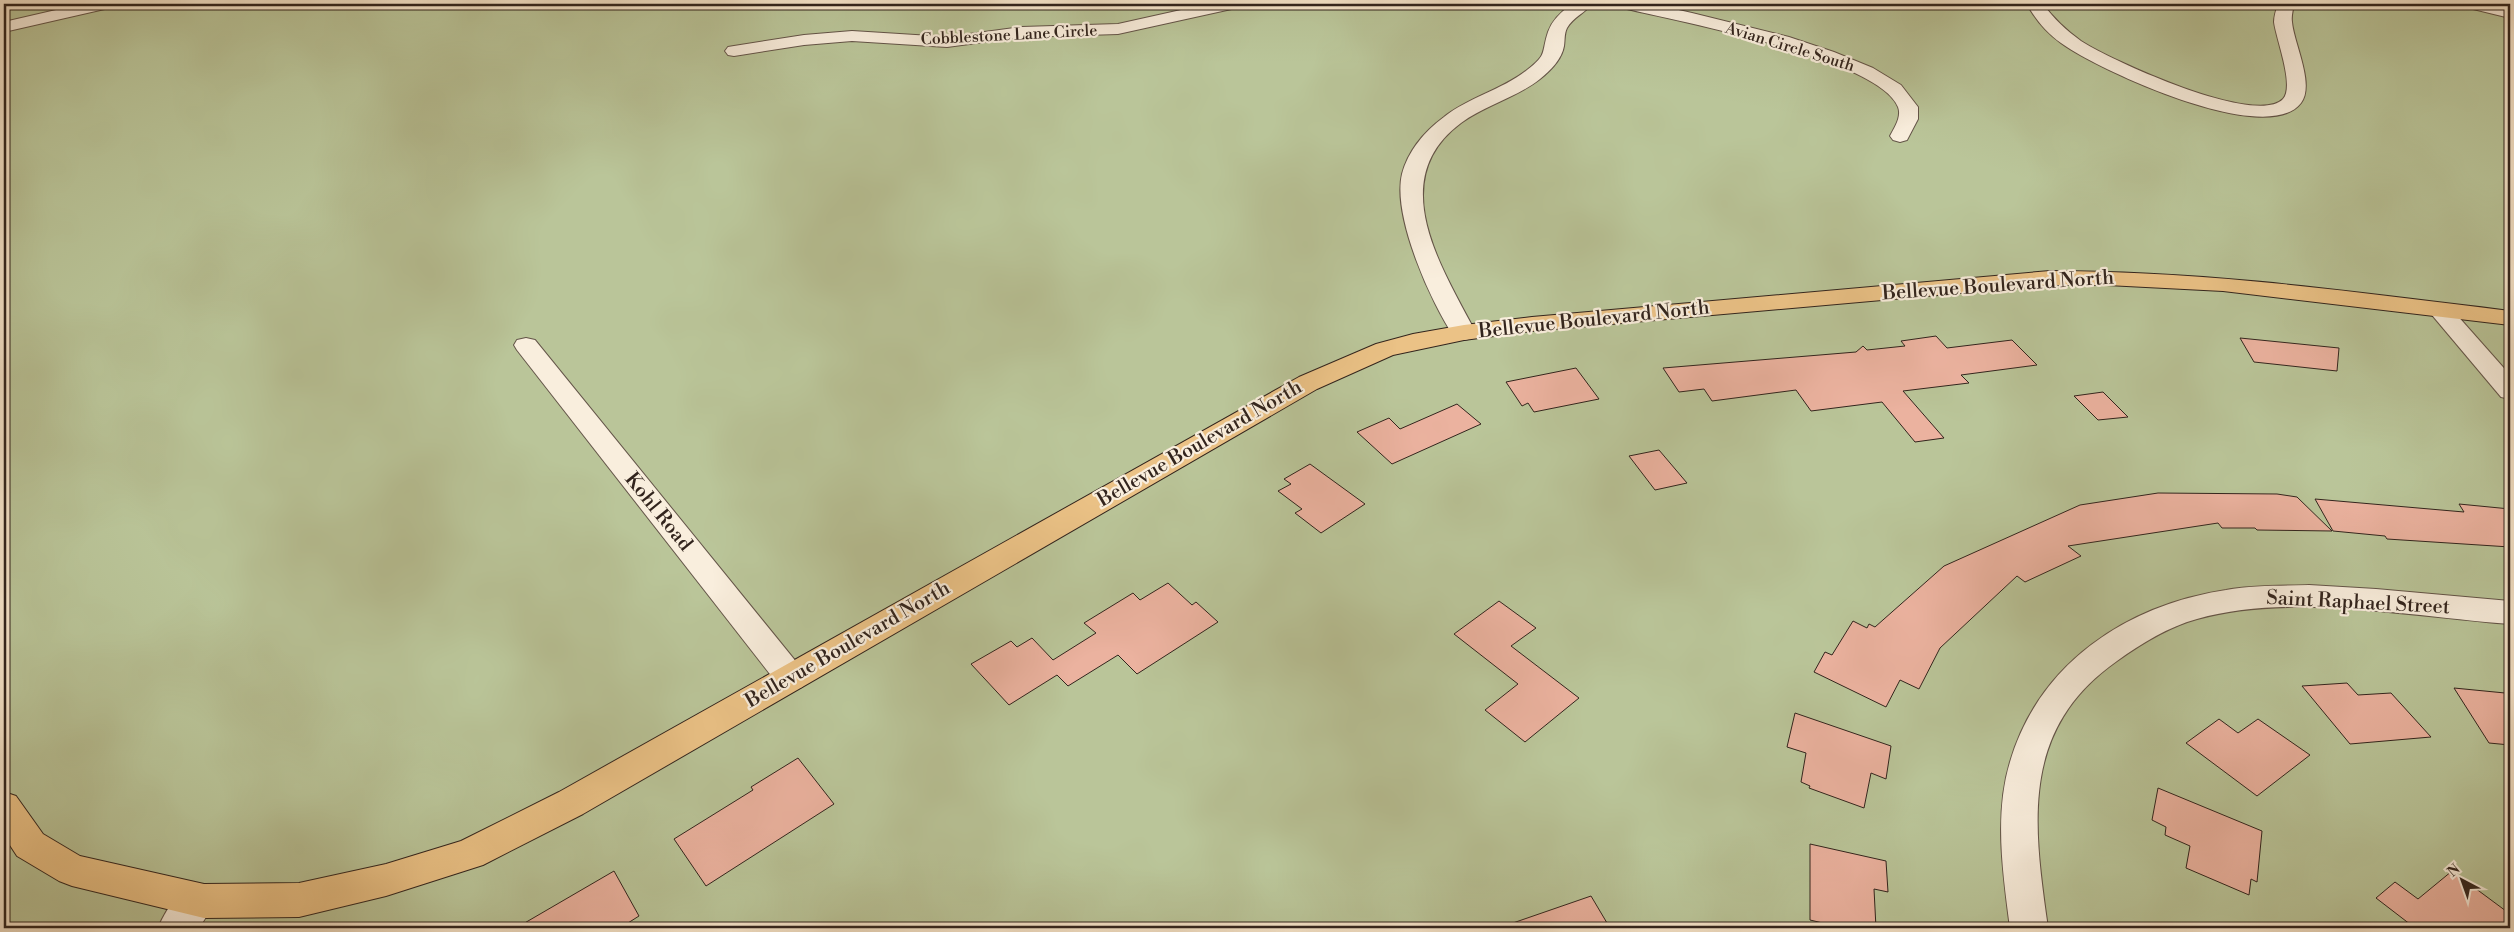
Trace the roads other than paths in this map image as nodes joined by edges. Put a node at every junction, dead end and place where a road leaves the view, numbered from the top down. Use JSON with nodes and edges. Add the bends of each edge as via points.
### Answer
{"nodes":[{"id":1,"x":103,"y":4,"type":"edge"},
{"id":2,"x":1230,"y":4,"type":"edge"},
{"id":3,"x":1583,"y":4,"type":"edge"},
{"id":4,"x":1629,"y":4,"type":"edge"},
{"id":5,"x":2035,"y":4,"type":"edge"},
{"id":6,"x":2286,"y":4,"type":"edge"},
{"id":7,"x":2475,"y":4,"type":"edge"},
{"id":8,"x":1201,"y":8,"type":"edge"},
{"id":9,"x":2510,"y":13,"type":"edge"},
{"id":10,"x":4,"y":27,"type":"edge"},
{"id":11,"x":734,"y":51,"type":"dead end"},
{"id":12,"x":1900,"y":136,"type":"dead end"},
{"id":13,"x":2440,"y":310,"type":"junction"},
{"id":14,"x":2510,"y":318,"type":"edge"},
{"id":15,"x":1464,"y":333,"type":"junction"},
{"id":16,"x":526,"y":345,"type":"dead end"},
{"id":17,"x":2510,"y":391,"type":"edge"},
{"id":18,"x":2510,"y":613,"type":"edge"},
{"id":19,"x":791,"y":678,"type":"junction"},
{"id":20,"x":4,"y":807,"type":"edge"},
{"id":21,"x":187,"y":914,"type":"edge"},
{"id":22,"x":2030,"y":928,"type":"edge"}],
"edges":[{"from":1,"to":10,"type":"street"},
{"from":2,"to":8,"type":"street","name":"Cobblestone Lane Circle"},
{"from":3,"to":15,"type":"street","via":[[1556,32],[1554,53],[1546,64],[1531,77],[1457,116],[1433,137],[1418,156],[1413,175],[1412,204],[1417,231],[1427,260]]},
{"from":4,"to":12,"type":"street","name":"Avian Circle South","via":[[1759,35],[1883,80],[1908,108],[1908,120]]},
{"from":5,"to":6,"type":"street","via":[[2060,33],[2130,75],[2224,106],[2268,112],[2293,102],[2296,91],[2283,22]]},
{"from":7,"to":9,"type":"street"},
{"from":8,"to":11,"type":"street","name":"Cobblestone Lane Circle","via":[[1118,28],[1030,31],[947,42],[852,36]]},
{"from":13,"to":14,"type":"main road","name":"Bellevue Boulevard North"},
{"from":13,"to":15,"type":"main road","name":"Bellevue Boulevard North","via":[[2220,285],[2113,277],[2050,278]]},
{"from":13,"to":17,"type":"street"},
{"from":15,"to":19,"type":"main road","name":"Bellevue Boulevard North","via":[[1397,346],[1348,362]]},
{"from":16,"to":19,"type":"street","name":"Kohl Road"},
{"from":18,"to":22,"type":"street","name":"Saint Raphael Street","via":[[2336,598],[2287,596],[2240,599],[2183,612],[2144,627],[2106,649],[2076,673],[2052,702],[2036,734],[2022,775],[2018,819],[2020,867]]},
{"from":19,"to":21,"type":"main road","name":"Bellevue Boulevard North","via":[[571,803],[470,854],[386,880],[299,900]]},
{"from":20,"to":21,"type":"main road","name":"Bellevue Boulevard North","via":[[30,845],[72,870]]}]}
